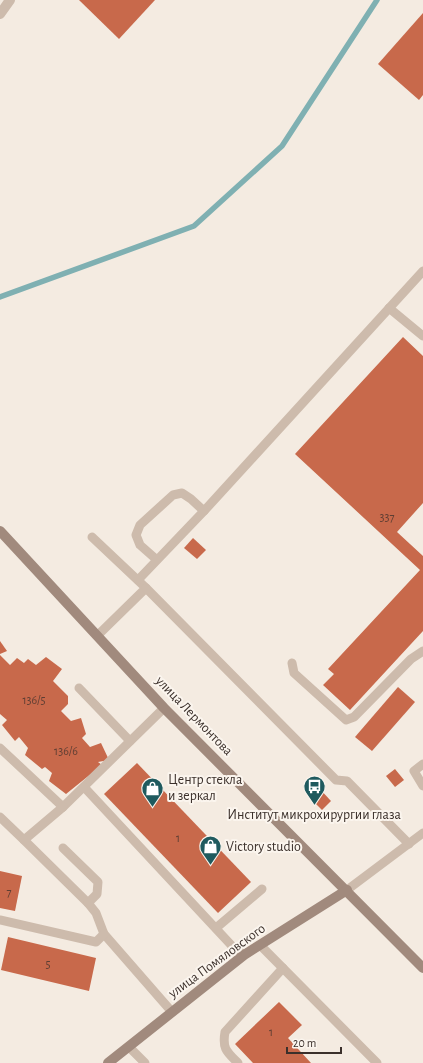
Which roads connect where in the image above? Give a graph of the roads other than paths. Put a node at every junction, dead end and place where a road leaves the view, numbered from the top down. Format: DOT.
graph roads {
  1 [pos="10,0"];
  2 [pos="0,14"];
  3 [pos="423,271"];
  4 [pos="389,308"];
  5 [pos="423,336"];
  6 [pos="204,511"];
  7 [pos="0,531"];
  8 [pos="92,537"];
  9 [pos="157,560"];
  10 [pos="138,580"];
  11 [pos="146,588"];
  12 [pos="98,635"];
  13 [pos="423,651"];
  14 [pos="292,663"];
  15 [pos="79,688"];
  16 [pos="164,708"];
  17 [pos="130,741"];
  18 [pos="0,748"];
  19 [pos="423,764"];
  20 [pos="423,786"];
  21 [pos="84,787"];
  22 [pos="63,807"];
  23 [pos="0,816"];
  24 [pos="423,833"];
  25 [pos="24,840"];
  26 [pos="409,844"];
  27 [pos="63,848"];
  28 [pos="262,889"];
  29 [pos="347,890"];
  30 [pos="88,904"];
  31 [pos="0,920"];
  32 [pos="216,928"];
  33 [pos="104,934"];
  34 [pos="260,945"];
  35 [pos="244,955"];
  36 [pos="283,968"];
  37 [pos="423,968"];
  38 [pos="172,1012"];
  39 [pos="129,1047"];
  40 [pos="108,1063"];
  41 [pos="145,1063"];
  42 [pos="238,1063"];
  43 [pos="377,1063"];
  1 -- 2 [label="street"];
  3 -- 4 [label="lane"];
  4 -- 5 [label="lane"];
  4 -- 6 [label="lane"];
  6 -- 9 [label="lane"];
  6 -- 9 [label="lane"];
  7 -- 12 [label="main road, улица Лермонтова"];
  8 -- 10 [label="lane"];
  9 -- 10 [label="lane"];
  10 -- 11 [label="lane"];
  11 -- 12 [label="lane"];
  11 -- 26 [label="lane"];
  12 -- 16 [label="main road, улица Лермонтова"];
  13 -- 14 [label="lane"];
  15 -- 17 [label="lane"];
  16 -- 17 [label="lane"];
  16 -- 29 [label="main road, улица Лермонтова"];
  17 -- 21 [label="lane"];
  18 -- 22 [label="lane"];
  19 -- 20 [label="lane"];
  21 -- 22 [label="lane"];
  21 -- 32 [label="lane"];
  22 -- 25 [label="lane"];
  23 -- 25 [label="lane"];
  24 -- 26 [label="lane"];
  25 -- 30 [label="lane"];
  26 -- 29 [label="lane"];
  27 -- 30 [label="lane"];
  28 -- 32 [label="lane"];
  29 -- 34 [label="main road, улица Помяловского"];
  29 -- 37 [label="main road, улица Лермонтова"];
  30 -- 33 [label="lane"];
  31 -- 33 [label="lane"];
  32 -- 35 [label="lane"];
  33 -- 38 [label="lane"];
  34 -- 35 [label="main road, улица Помяловского"];
  34 -- 36 [label="lane"];
  35 -- 38 [label="main road, улица Помяловского"];
  36 -- 42 [label="lane"];
  36 -- 43 [label="lane"];
  38 -- 39 [label="main road, улица Помяловского"];
  39 -- 40 [label="main road, улица Помяловского"];
  39 -- 41 [label="lane"];
}
